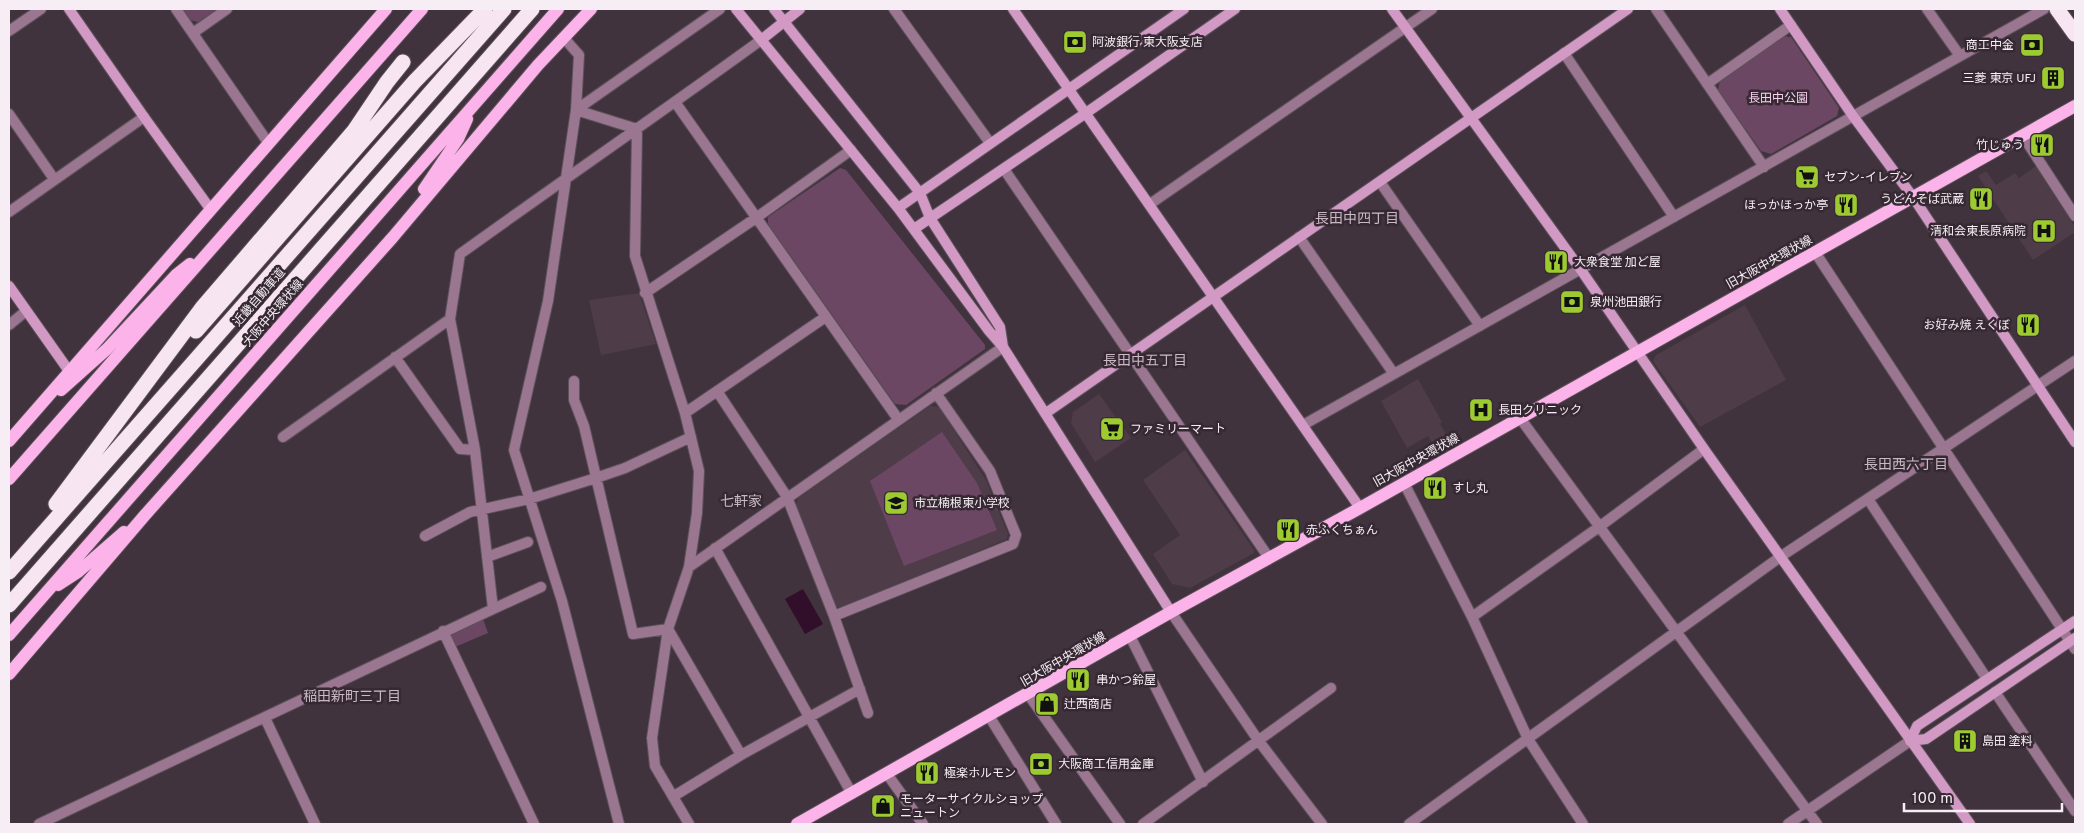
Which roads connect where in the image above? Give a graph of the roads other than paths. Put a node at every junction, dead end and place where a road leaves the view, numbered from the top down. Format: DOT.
graph roads {
  1 [pos="41,9"];
  2 [pos="70,9"];
  3 [pos="176,9"];
  4 [pos="227,9"];
  5 [pos="386,9"];
  6 [pos="422,9"];
  7 [pos="485,9"];
  8 [pos="504,9"];
  9 [pos="532,9"];
  10 [pos="558,9"];
  11 [pos="591,9"];
  12 [pos="720,9"];
  13 [pos="736,9"];
  14 [pos="774,9"];
  15 [pos="800,9"];
  16 [pos="894,9"];
  17 [pos="1014,9"];
  18 [pos="1184,9"];
  19 [pos="1236,9"];
  20 [pos="1392,9"];
  21 [pos="1432,9"];
  22 [pos="1628,9"];
  23 [pos="1656,9"];
  24 [pos="1780,9"];
  25 [pos="1927,9"];
  26 [pos="2044,9"];
  27 [pos="2057,9"];
  28 [pos="783,20"];
  29 [pos="1791,25"];
  30 [pos="1405,28"];
  31 [pos="9,31"];
  32 [pos="193,33"];
  33 [pos="2075,34"];
  34 [pos="564,38"];
  35 [pos="761,40"];
  36 [pos="1564,53"];
  37 [pos="1960,56"];
  38 [pos="403,62"];
  39 [pos="1706,84"];
  40 [pos="1070,88"];
  41 [pos="674,102"];
  42 [pos="474,106"];
  43 [pos="2075,106"];
  44 [pos="576,110"];
  45 [pos="1086,113"];
  46 [pos="9,114"];
  47 [pos="1853,116"];
  48 [pos="144,117"];
  49 [pos="1472,118"];
  50 [pos="637,130"];
  51 [pos="2023,136"];
  52 [pos="990,143"];
  53 [pos="269,144"];
  54 [pos="851,150"];
  55 [pos="1764,166"];
  56 [pos="1004,169"];
  57 [pos="565,178"];
  58 [pos="54,179"];
  59 [pos="1380,182"];
  60 [pos="920,193"];
  61 [pos="1913,197"];
  62 [pos="1150,204"];
  63 [pos="898,208"];
  64 [pos="212,210"];
  65 [pos="9,212"];
  66 [pos="2075,216"];
  67 [pos="756,218"];
  68 [pos="930,218"];
  69 [pos="1674,218"];
  70 [pos="914,229"];
  71 [pos="1299,237"];
  72 [pos="393,238"];
  73 [pos="1815,252"];
  74 [pos="205,255"];
  75 [pos="1581,270"];
  76 [pos="9,286"];
  77 [pos="645,293"];
  78 [pos="1213,296"];
  79 [pos="26,311"];
  80 [pos="824,318"];
  81 [pos="450,319"];
  82 [pos="9,324"];
  83 [pos="1480,326"];
  84 [pos="1003,347"];
  85 [pos="1637,351"];
  86 [pos="1129,354"];
  87 [pos="395,357"];
  88 [pos="2075,361"];
  89 [pos="69,372"];
  90 [pos="1394,374"];
  91 [pos="574,381"];
  92 [pos="2038,386"];
  93 [pos="717,391"];
  94 [pos="936,393"];
  95 [pos="160,400"];
  96 [pos="685,413"];
  97 [pos="1046,413"];
  98 [pos="31,416"];
  99 [pos="1520,418"];
  100 [pos="898,420"];
  101 [pos="1303,425"];
  102 [pos="283,437"];
  103 [pos="691,437"];
  104 [pos="9,441"];
  105 [pos="2075,442"];
  106 [pos="1704,449"];
  107 [pos="1943,449"];
  108 [pos="475,450"];
  109 [pos="596,478"];
  110 [pos="9,479"];
  111 [pos="1404,483"];
  112 [pos="787,497"];
  113 [pos="529,499"];
  114 [pos="1868,499"];
  115 [pos="1360,508"];
  116 [pos="481,510"];
  117 [pos="146,515"];
  118 [pos="1599,527"];
  119 [pos="425,536"];
  120 [pos="528,542"];
  121 [pos="715,548"];
  122 [pos="487,557"];
  123 [pos="1780,557"];
  124 [pos="1269,558"];
  125 [pos="9,567"];
  126 [pos="689,567"];
  127 [pos="9,572"];
  128 [pos="540,587"];
  129 [pos="44,594"];
  130 [pos="9,605"];
  131 [pos="493,608"];
  132 [pos="1171,612"];
  133 [pos="834,616"];
  134 [pos="1472,617"];
  135 [pos="2075,621"];
  136 [pos="2063,629"];
  137 [pos="668,630"];
  138 [pos="1676,630"];
  139 [pos="443,631"];
  140 [pos="9,635"];
  141 [pos="1130,636"];
  142 [pos="2074,643"];
  143 [pos="9,674"];
  144 [pos="1986,679"];
  145 [pos="1330,688"];
  146 [pos="860,689"];
  147 [pos="1995,692"];
  148 [pos="1028,694"];
  149 [pos="868,714"];
  150 [pos="989,716"];
  151 [pos="810,717"];
  152 [pos="265,718"];
  153 [pos="1528,739"];
  154 [pos="1258,740"];
  155 [pos="1910,740"];
  156 [pos="741,755"];
  157 [pos="887,774"];
  158 [pos="1203,782"];
  159 [pos="852,794"];
  160 [pos="674,796"];
  161 [pos="1807,810"];
  162 [pos="2075,811"];
  163 [pos="39,824"];
  164 [pos="315,824"];
  165 [pos="534,824"];
  166 [pos="619,824"];
  167 [pos="689,824"];
  168 [pos="797,824"];
  169 [pos="923,824"];
  170 [pos="1056,824"];
  171 [pos="1120,824"];
  172 [pos="1143,824"];
  173 [pos="1322,824"];
  174 [pos="1409,824"];
  175 [pos="1583,824"];
  176 [pos="1788,824"];
  177 [pos="1817,824"];
  178 [pos="1970,824"];
  1 -- 31 [label="street"];
  2 -- 48 [label="street"];
  3 -- 32 [label="street"];
  4 -- 32 [label="street"];
  5 -- 53 [label="main road"];
  6 -- 74 [label="main road"];
  7 -- 95 [label="highway"];
  8 -- 127 [label="highway, 近畿自動車道"];
  9 -- 130 [label="highway, 近畿自動車道"];
  10 -- 42 [label="main road, 大阪中央環状線"];
  11 -- 34 [label="main road"];
  12 -- 44 [label="street"];
  13 -- 35 [label="street"];
  14 -- 28 [label="street"];
  15 -- 28 [label="street"];
  16 -- 52 [label="street"];
  17 -- 40 [label="street"];
  18 -- 40 [label="street"];
  19 -- 45 [label="street"];
  20 -- 30 [label="street"];
  21 -- 30 [label="street"];
  22 -- 36 [label="street"];
  23 -- 39 [label="street"];
  24 -- 29 [label="street"];
  25 -- 37 [label="street"];
  26 -- 37 [label="street"];
  27 -- 33 [label="highway"];
  28 -- 35 [label="street"];
  28 -- 60 [label="street"];
  29 -- 39 [label="street"];
  29 -- 47 [label="street"];
  30 -- 49 [label="street"];
  30 -- 62 [label="street"];
  32 -- 53 [label="street"];
  34 -- 44 [label="street"];
  34 -- 72 [label="main road"];
  35 -- 41 [label="street"];
  35 -- 54 [label="street"];
  36 -- 49 [label="street"];
  36 -- 69 [label="street"];
  37 -- 47 [label="street"];
  38 -- 125 [label="highway"];
  39 -- 55 [label="street"];
  40 -- 45 [label="street"];
  40 -- 52 [label="street"];
  41 -- 50 [label="street"];
  41 -- 67 [label="street"];
  42 -- 72 [label="main road"];
  42 -- 129 [label="main road, 大阪中央環状線"];
  43 -- 51 [label="main road, 旧大阪中央環状線"];
  44 -- 50 [label="street"];
  44 -- 57 [label="street"];
  45 -- 56 [label="street"];
  45 -- 62 [label="street"];
  46 -- 58 [label="street"];
  47 -- 55 [label="street"];
  47 -- 61 [label="street"];
  48 -- 58 [label="street"];
  48 -- 64 [label="street"];
  49 -- 59 [label="street"];
  49 -- 75 [label="street"];
  50 -- 57 [label="street"];
  50 -- 77 [label="street"];
  51 -- 61 [label="main road, 旧大阪中央環状線"];
  51 -- 66 [label="street"];
  52 -- 60 [label="street"];
  53 -- 64 [label="main road"];
  54 -- 63 [label="street"];
  54 -- 67 [label="street"];
  55 -- 69 [label="street"];
  56 -- 68 [label="street"];
  56 -- 86 [label="street"];
  57 -- 81 [label="street"];
  57 -- 113 [label="street"];
  58 -- 65 [label="street"];
  59 -- 71 [label="street"];
  59 -- 83 [label="street"];
  60 -- 63 [label="street"];
  60 -- 68 [label="street"];
  61 -- 73 [label="main road, 旧大阪中央環状線"];
  61 -- 92 [label="street"];
  62 -- 78 [label="street"];
  63 -- 70 [label="street"];
  64 -- 89 [label="main road"];
  67 -- 77 [label="street"];
  67 -- 80 [label="street"];
  68 -- 70 [label="street"];
  68 -- 84 [label="street"];
  69 -- 75 [label="street"];
  70 -- 84 [label="street"];
  71 -- 78 [label="street"];
  71 -- 90 [label="street"];
  72 -- 117 [label="main road"];
  73 -- 85 [label="main road, 旧大阪中央環状線"];
  73 -- 107 [label="street"];
  74 -- 98 [label="main road"];
  74 -- 110 [label="main road"];
  75 -- 83 [label="street"];
  75 -- 85 [label="street"];
  76 -- 79 [label="street"];
  77 -- 96 [label="street"];
  78 -- 86 [label="street"];
  78 -- 101 [label="street"];
  79 -- 82 [label="street"];
  79 -- 89 [label="street"];
  80 -- 93 [label="street"];
  80 -- 100 [label="street"];
  81 -- 87 [label="street"];
  81 -- 108 [label="street"];
  83 -- 90 [label="street"];
  84 -- 94 [label="street"];
  84 -- 97 [label="street"];
  85 -- 99 [label="main road, 旧大阪中央環状線"];
  85 -- 106 [label="street"];
  86 -- 97 [label="street"];
  86 -- 124 [label="street"];
  87 -- 102 [label="street"];
  87 -- 108 [label="street"];
  88 -- 92 [label="street"];
  89 -- 98 [label="main road"];
  90 -- 101 [label="street"];
  91 -- 109 [label="street"];
  92 -- 105 [label="street"];
  92 -- 107 [label="street"];
  93 -- 96 [label="street"];
  93 -- 112 [label="street"];
  94 -- 100 [label="street"];
  94 -- 133 [label="street"];
  96 -- 103 [label="street"];
  97 -- 132 [label="street"];
  98 -- 104 [label="main road"];
  99 -- 111 [label="main road, 旧大阪中央環状線"];
  99 -- 118 [label="street"];
  100 -- 112 [label="street"];
  101 -- 115 [label="street"];
  103 -- 109 [label="street"];
  103 -- 126 [label="street"];
  106 -- 118 [label="street"];
  106 -- 123 [label="street"];
  107 -- 114 [label="street"];
  107 -- 136 [label="street"];
  108 -- 116 [label="street"];
  109 -- 113 [label="street"];
  109 -- 137 [label="street"];
  111 -- 115 [label="main road, 旧大阪中央環状線"];
  111 -- 134 [label="street"];
  112 -- 121 [label="street"];
  112 -- 133 [label="street"];
  113 -- 116 [label="street"];
  113 -- 166 [label="street"];
  114 -- 123 [label="street"];
  114 -- 144 [label="street"];
  115 -- 124 [label="main road, 旧大阪中央環状線"];
  116 -- 119 [label="street"];
  116 -- 122 [label="street"];
  117 -- 129 [label="main road"];
  117 -- 143 [label="main road"];
  118 -- 134 [label="street"];
  118 -- 138 [label="street"];
  120 -- 122 [label="street"];
  121 -- 126 [label="street"];
  121 -- 151 [label="street"];
  122 -- 131 [label="street"];
  123 -- 138 [label="street"];
  123 -- 155 [label="street"];
  124 -- 132 [label="main road, 旧大阪中央環状線"];
  126 -- 137 [label="street"];
  128 -- 131 [label="street"];
  129 -- 140 [label="main road, 大阪中央環状線"];
  131 -- 139 [label="street"];
  132 -- 141 [label="main road, 旧大阪中央環状線"];
  132 -- 154 [label="street"];
  133 -- 146 [label="street"];
  134 -- 153 [label="street"];
  135 -- 136 [label="street"];
  136 -- 142 [label="street"];
  136 -- 144 [label="street"];
  137 -- 156 [label="street"];
  137 -- 160 [label="street"];
  138 -- 153 [label="street"];
  138 -- 161 [label="street"];
  139 -- 152 [label="street"];
  139 -- 165 [label="street"];
  141 -- 148 [label="main road, 旧大阪中央環状線"];
  141 -- 158 [label="street"];
  142 -- 147 [label="street"];
  144 -- 155 [label="street"];
  145 -- 154 [label="street"];
  146 -- 149 [label="street"];
  146 -- 151 [label="street"];
  147 -- 155 [label="street"];
  147 -- 162 [label="street"];
  148 -- 150 [label="main road, 旧大阪中央環状線"];
  148 -- 171 [label="street"];
  150 -- 157 [label="main road, 旧大阪中央環状線"];
  150 -- 170 [label="street"];
  151 -- 156 [label="street"];
  151 -- 159 [label="street"];
  152 -- 163 [label="street"];
  152 -- 164 [label="street"];
  153 -- 174 [label="street"];
  153 -- 175 [label="street"];
  154 -- 158 [label="street"];
  154 -- 173 [label="street"];
  155 -- 161 [label="street"];
  155 -- 178 [label="street"];
  156 -- 160 [label="street"];
  157 -- 159 [label="main road, 旧大阪中央環状線"];
  157 -- 169 [label="street"];
  158 -- 172 [label="street"];
  159 -- 168 [label="main road, 旧大阪中央環状線"];
  160 -- 167 [label="street"];
  161 -- 176 [label="street"];
  161 -- 177 [label="street"];
}
